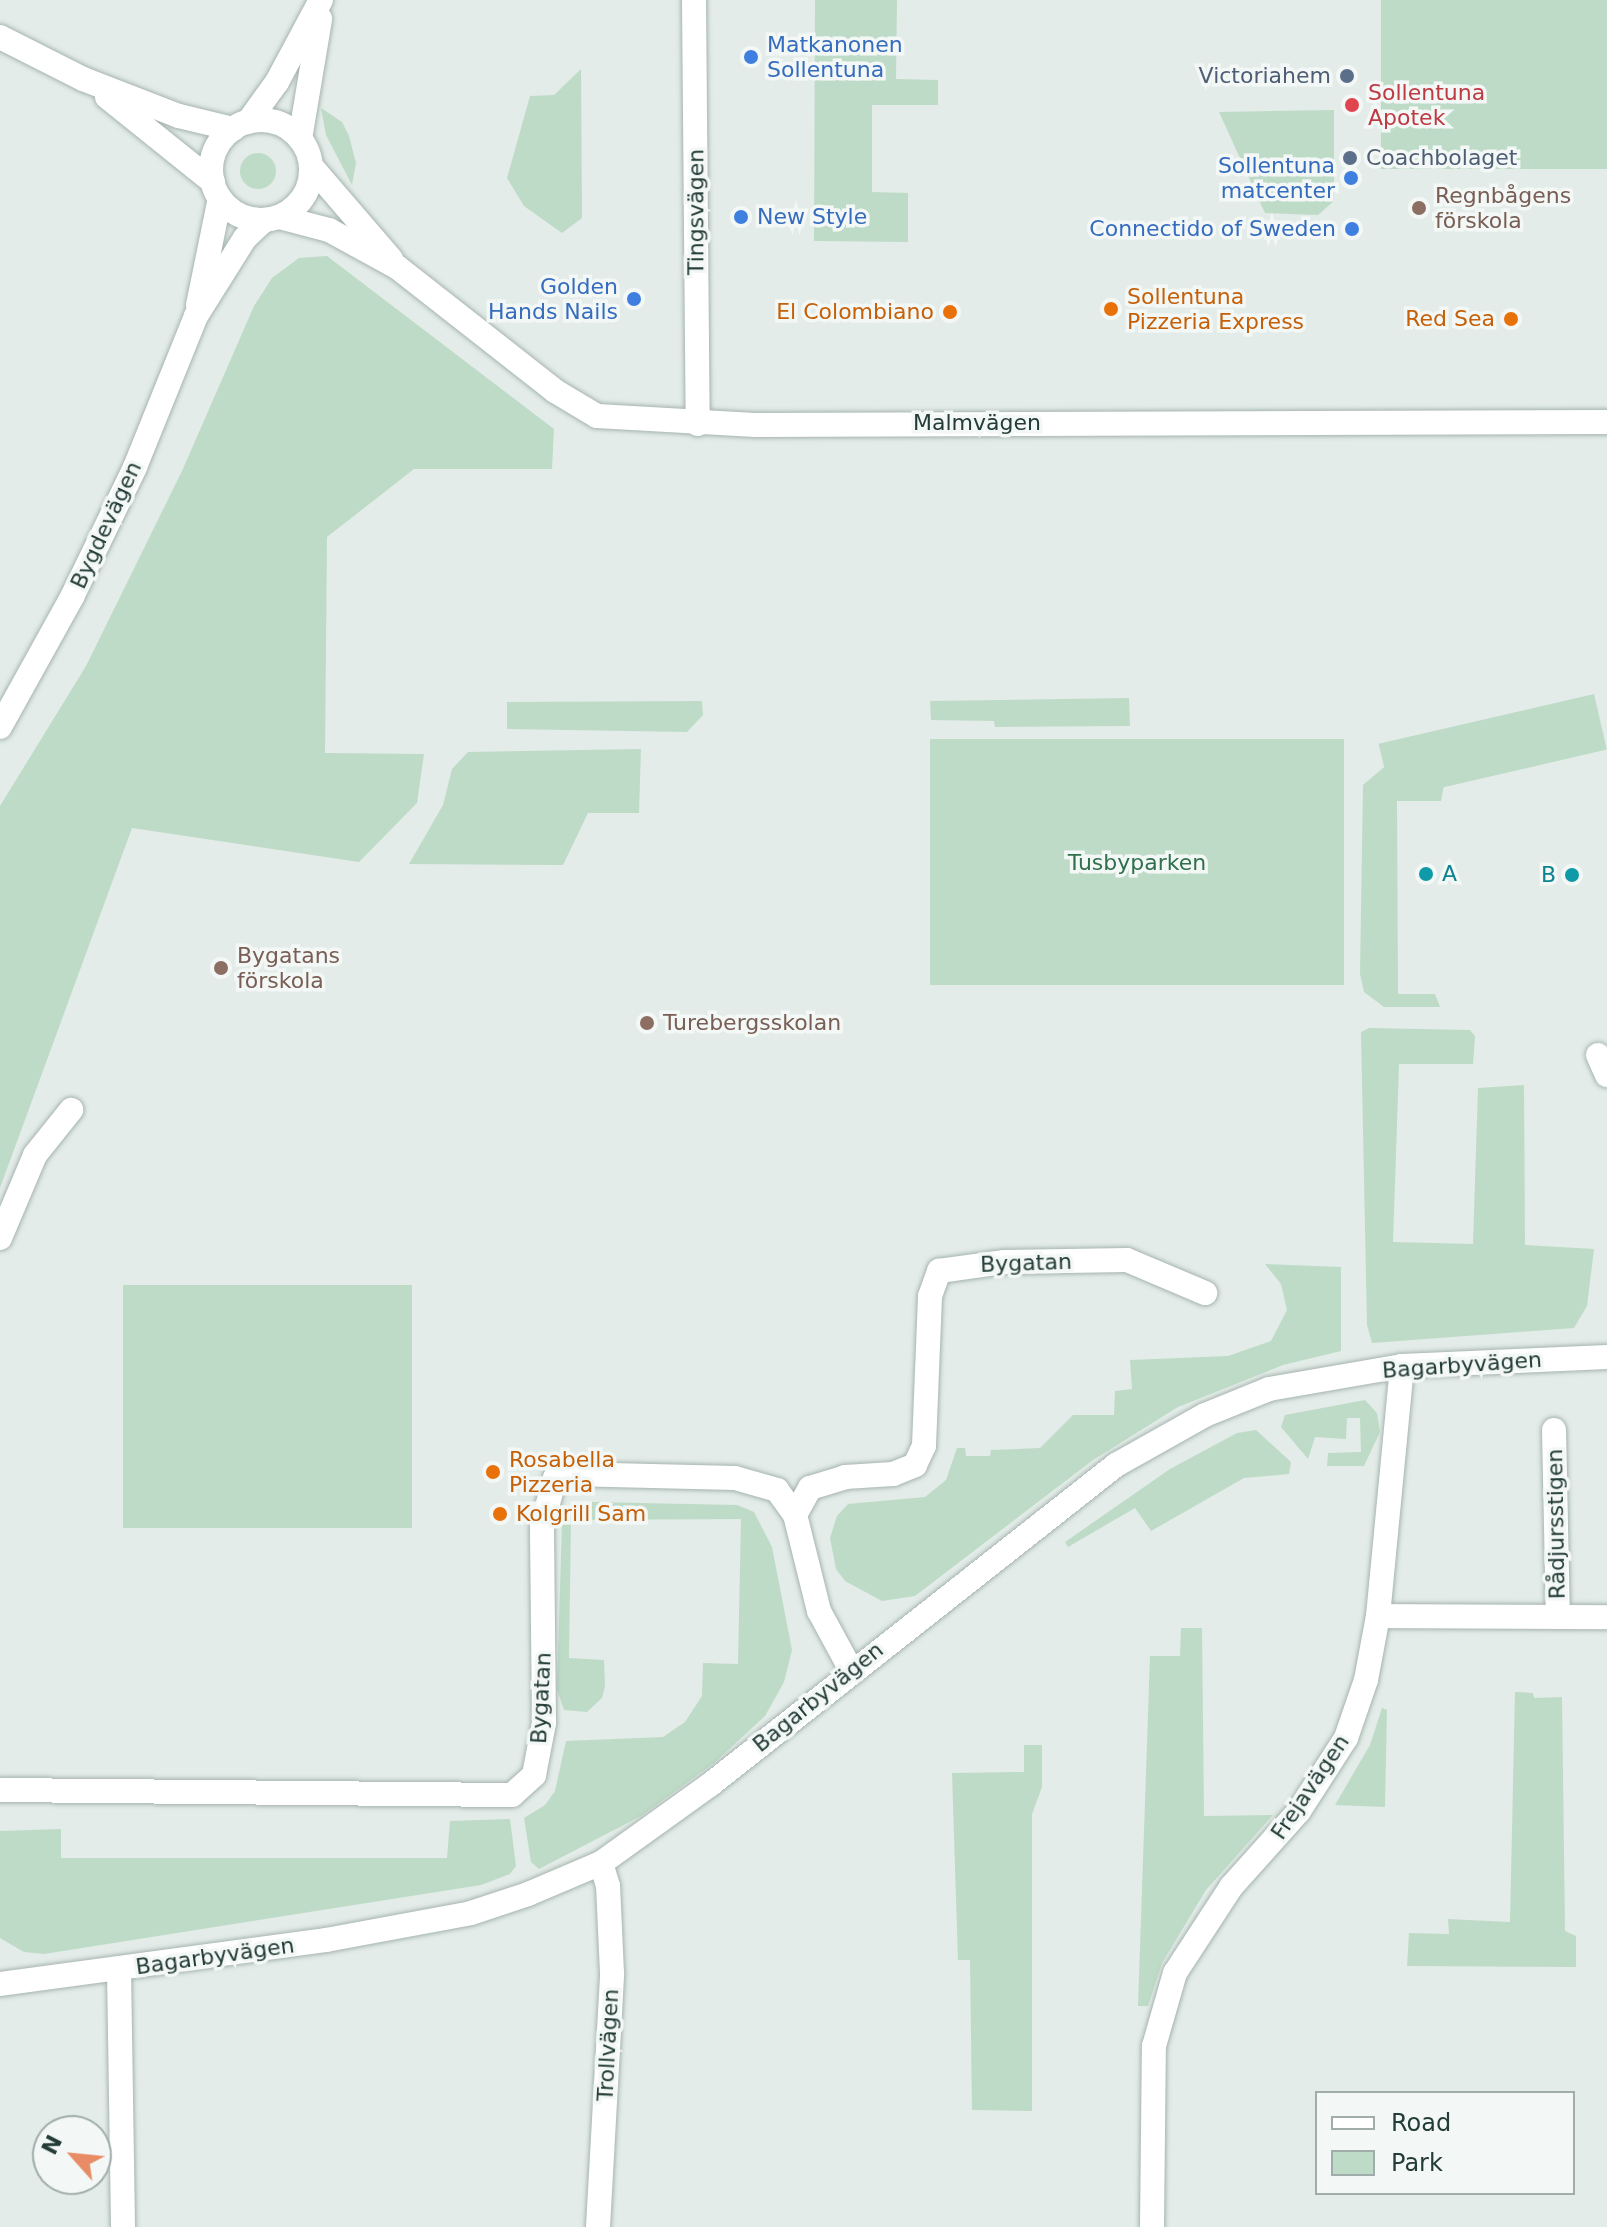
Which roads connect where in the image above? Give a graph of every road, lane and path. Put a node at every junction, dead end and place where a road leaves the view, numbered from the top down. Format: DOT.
graph roads {
  1 [pos="323,0"];
  2 [pos="694,0"];
  3 [pos="0,37"];
  4 [pos="83,79"];
  5 [pos="240,126"];
  6 [pos="300,139"];
  7 [pos="311,166"];
  8 [pos="216,190"];
  9 [pos="271,219"];
  10 [pos="397,267"];
  11 [pos="196,316"];
  12 [pos="1607,422"];
  13 [pos="698,424"];
  14 [pos="0,727"];
  15 [pos="71,1110"];
  16 [pos="0,1238"];
  17 [pos="1205,1293"];
  18 [pos="1607,1357"];
  19 [pos="1402,1366"];
  20 [pos="1554,1430"];
  21 [pos="795,1515"];
  22 [pos="1378,1616"];
  23 [pos="1558,1617"];
  24 [pos="1607,1617"];
  25 [pos="851,1670"];
  26 [pos="0,1790"];
  27 [pos="601,1863"];
  28 [pos="119,1970"];
  29 [pos="0,1984"];
  30 [pos="123,2227"];
  31 [pos="598,2227"];
  32 [pos="1152,2227"];
  1 -- 5 [label="street"];
  1 -- 6 [label="street"];
  2 -- 13 [label="street, Tingsvägen"];
  3 -- 4 [label="street"];
  4 -- 5 [label="street"];
  4 -- 8 [label="street"];
  5 -- 6 [label="street"];
  5 -- 8 [label="street"];
  6 -- 7 [label="street"];
  7 -- 9 [label="street"];
  7 -- 10 [label="street, Malmvägen"];
  8 -- 9 [label="street"];
  8 -- 11 [label="street, Bygdevägen"];
  9 -- 10 [label="street, Malmvägen"];
  9 -- 11 [label="street, Bygdevägen"];
  10 -- 13 [label="street, Malmvägen"];
  11 -- 14 [label="street, Bygdevägen"];
  12 -- 13 [label="street, Malmvägen"];
  15 -- 16 [label="street"];
  17 -- 21 [label="street, Bygatan"];
  18 -- 19 [label="street, Bagarbyvägen"];
  19 -- 22 [label="street, Frejavägen"];
  19 -- 25 [label="street, Bagarbyvägen"];
  20 -- 23 [label="street, Rådjursstigen"];
  21 -- 25 [label="street"];
  21 -- 26 [label="street, Bygatan"];
  22 -- 23 [label="street, Rådjursstigen"];
  22 -- 32 [label="street, Frejavägen"];
  23 -- 24 [label="street, Rådjursstigen"];
  25 -- 27 [label="street, Bagarbyvägen"];
  27 -- 28 [label="street, Bagarbyvägen"];
  27 -- 31 [label="street, Trollvägen"];
  28 -- 29 [label="street, Bagarbyvägen"];
  28 -- 30 [label="street"];
}
